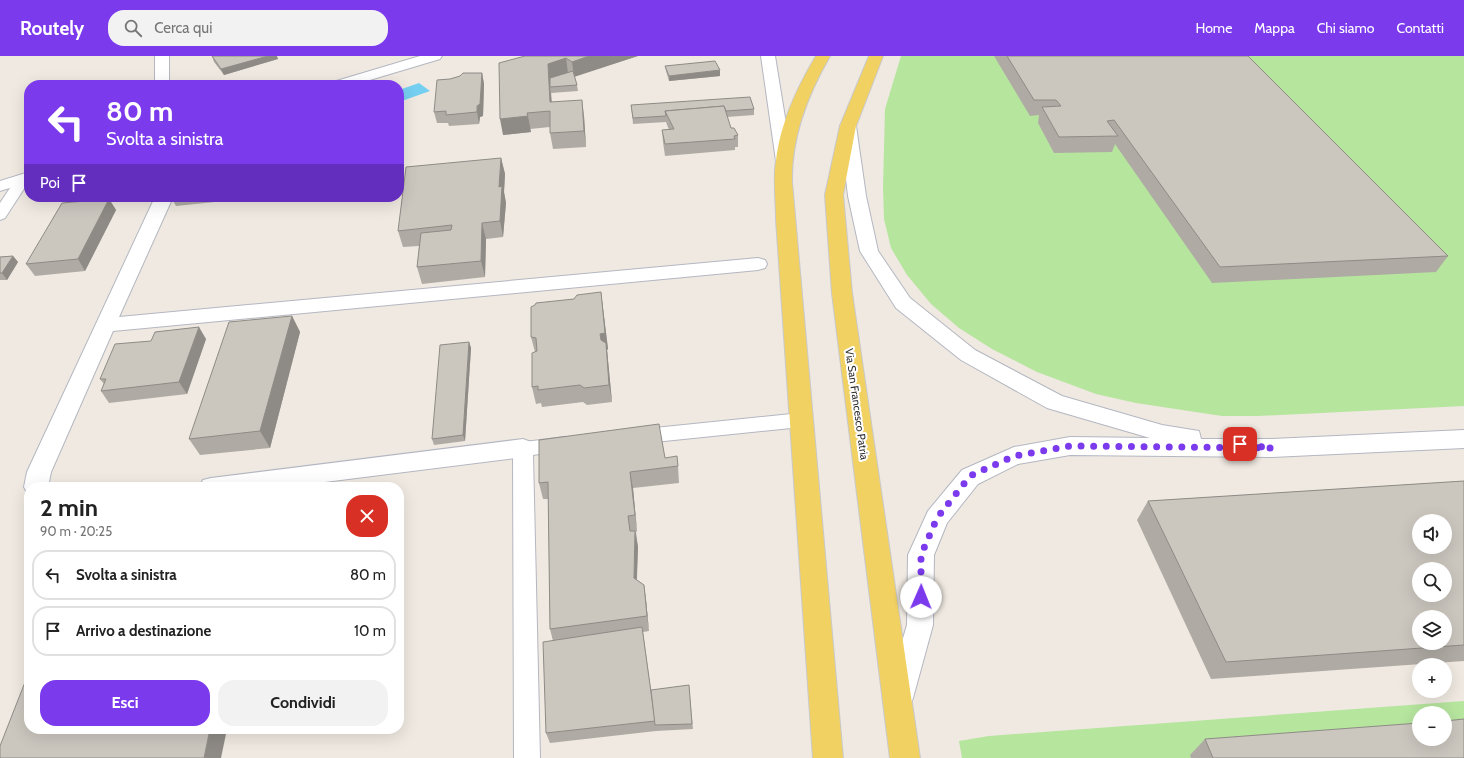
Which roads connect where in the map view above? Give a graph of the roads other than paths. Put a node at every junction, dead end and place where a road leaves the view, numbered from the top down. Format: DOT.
graph roads {
  1 [pos="162,56"];
  2 [pos="435,56"];
  3 [pos="768,56"];
  4 [pos="823,56"];
  5 [pos="876,56"];
  6 [pos="162,80"];
  7 [pos="355,80"];
  8 [pos="848,126"];
  9 [pos="784,161"];
  10 [pos="24,179"];
  11 [pos="24,181"];
  12 [pos="0,186"];
  13 [pos="162,202"];
  14 [pos="0,215"];
  15 [pos="758,264"];
  16 [pos="107,325"];
  17 [pos="801,420"];
  18 [pos="619,438"];
  19 [pos="1464,439"];
  20 [pos="579,442"];
  21 [pos="523,448"];
  22 [pos="1272,448"];
  23 [pos="37,482"];
  24 [pos="251,482"];
  25 [pos="897,703"];
  26 [pos="527,758"];
  27 [pos="828,758"];
  28 [pos="905,758"];
  1 -- 6 [label="street"];
  2 -- 7 [label="street"];
  3 -- 9 [label="street"];
  4 -- 9 [label="main road"];
  5 -- 8 [label="main road, Via San Francesco Patria"];
  8 -- 22 [label="street"];
  8 -- 25 [label="main road, Via San Francesco Patria"];
  9 -- 17 [label="main road"];
  10 -- 12 [label="street"];
  11 -- 14 [label="lane"];
  13 -- 16 [label="street"];
  15 -- 16 [label="street"];
  16 -- 23 [label="street"];
  17 -- 18 [label="lane"];
  17 -- 27 [label="main road"];
  19 -- 22 [label="street"];
  20 -- 21 [label="lane"];
  21 -- 24 [label="street"];
  21 -- 26 [label="lane"];
  22 -- 25 [label="street"];
  25 -- 28 [label="main road, Via San Francesco Patria"];
}
